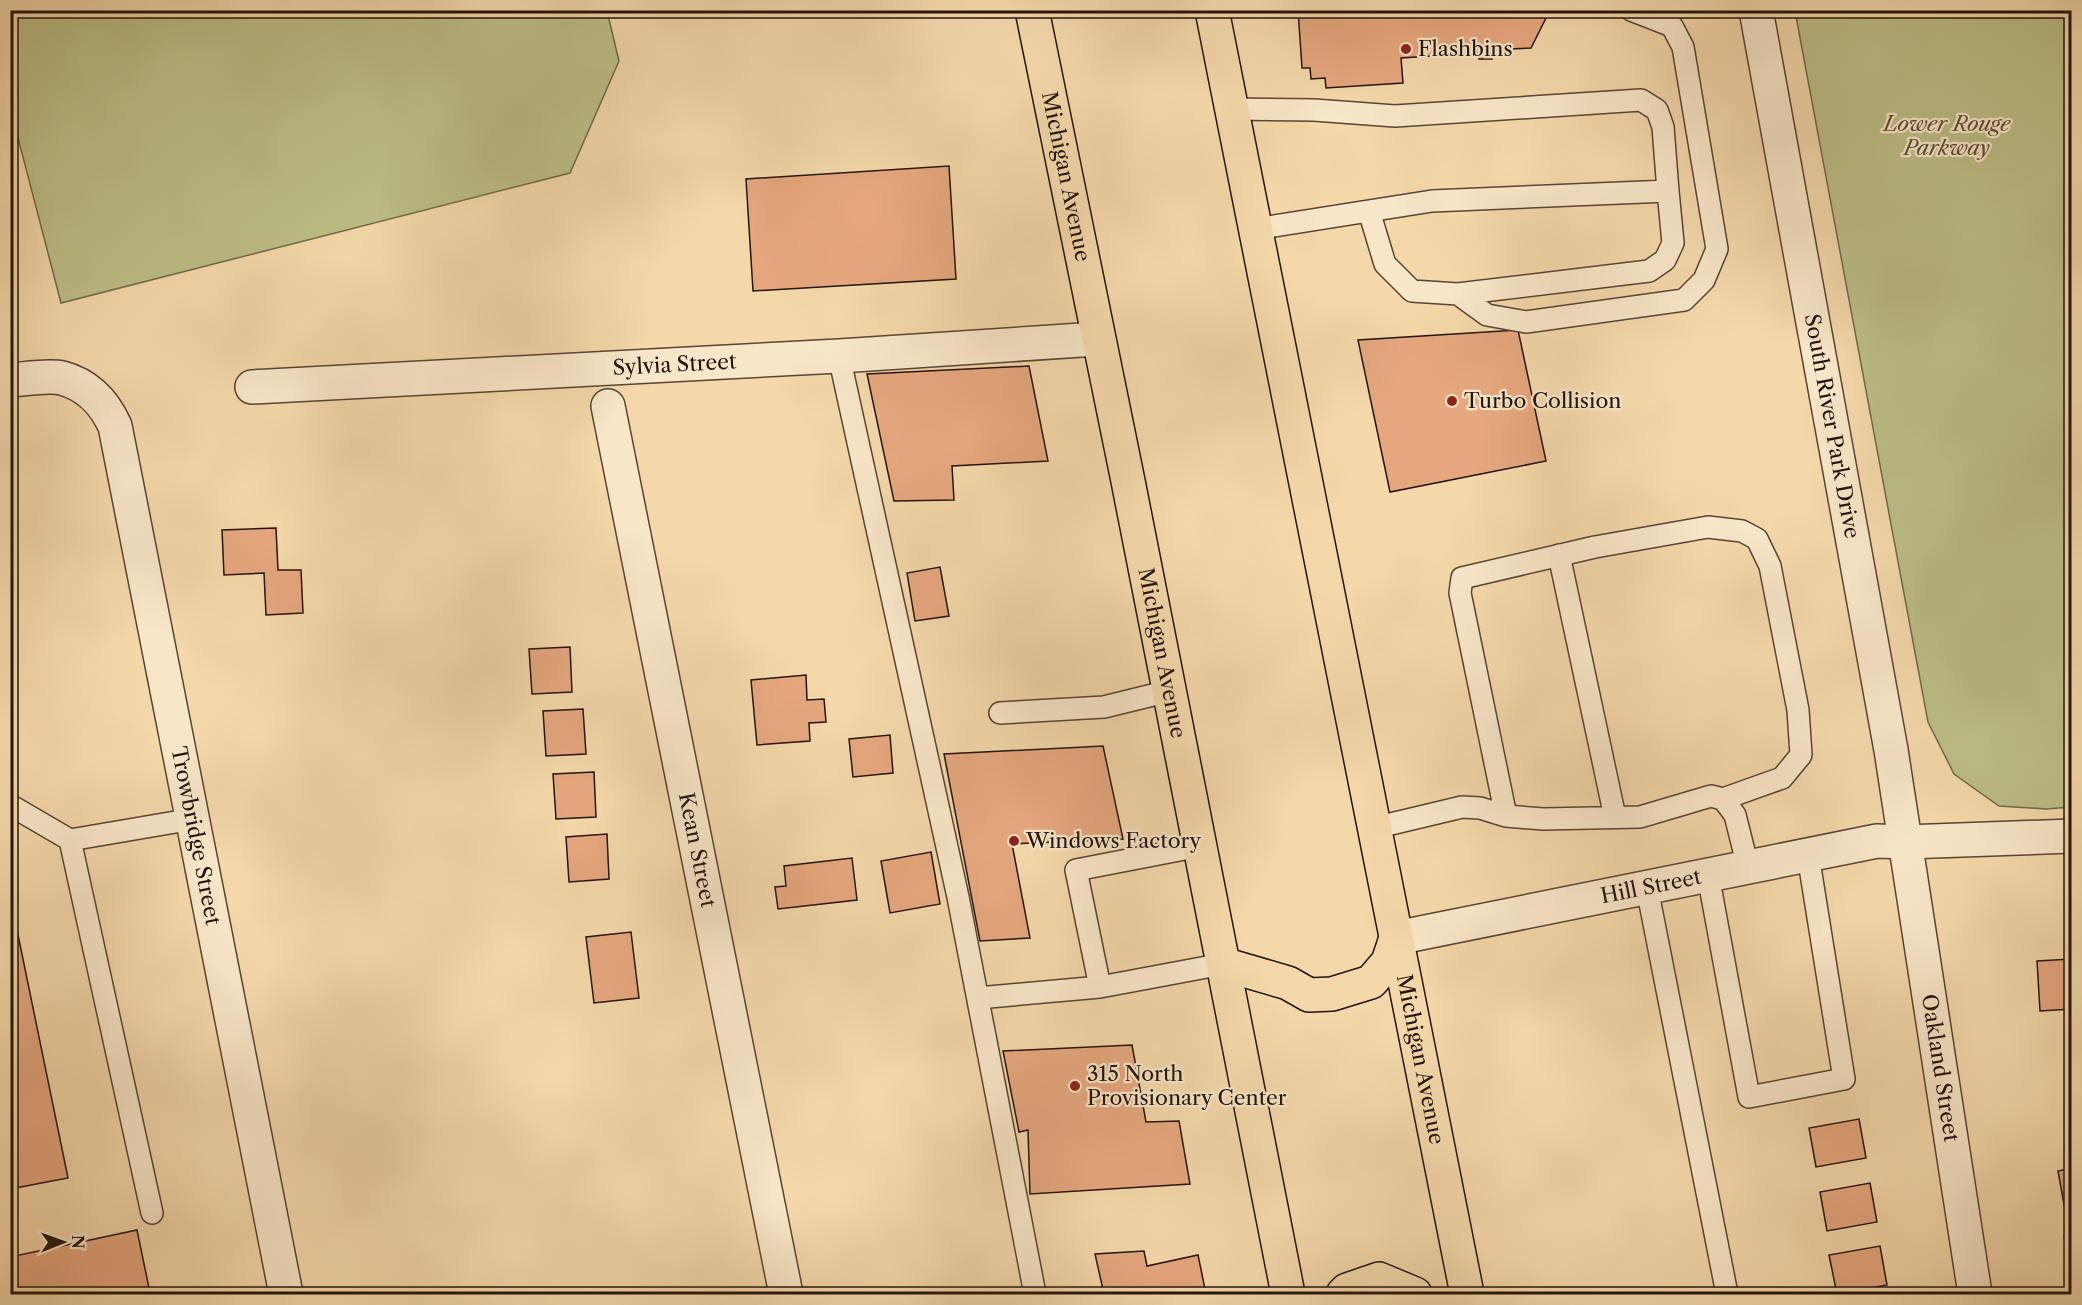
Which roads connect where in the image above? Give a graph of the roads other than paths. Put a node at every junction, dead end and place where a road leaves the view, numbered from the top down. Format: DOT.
graph roads {
  1 [pos="1032,10"];
  2 [pos="1212,10"];
  3 [pos="1631,10"];
  4 [pos="1756,10"];
  5 [pos="1231,109"];
  6 [pos="1668,191"];
  7 [pos="1369,211"];
  8 [pos="1255,229"];
  9 [pos="1458,294"];
  10 [pos="1097,339"];
  11 [pos="839,356"];
  12 [pos="10,380"];
  13 [pos="252,387"];
  14 [pos="609,406"];
  15 [pos="1559,555"];
  16 [pos="1169,691"];
  17 [pos="1000,712"];
  18 [pos="1723,799"];
  19 [pos="10,805"];
  20 [pos="1506,816"];
  21 [pos="1615,817"];
  22 [pos="193,819"];
  23 [pos="1374,828"];
  24 [pos="2072,836"];
  25 [pos="70,840"];
  26 [pos="1905,842"];
  27 [pos="1200,846"];
  28 [pos="1808,855"];
  29 [pos="1748,867"];
  30 [pos="1708,875"];
  31 [pos="1647,888"];
  32 [pos="1396,939"];
  33 [pos="1223,964"];
  34 [pos="1100,987"];
  35 [pos="978,998"];
  36 [pos="152,1213"];
  37 [pos="286,1294"];
  38 [pos="786,1294"];
  39 [pos="1035,1294"];
  40 [pos="1288,1294"];
  41 [pos="1343,1294"];
  42 [pos="1415,1294"];
  43 [pos="1467,1294"];
  44 [pos="1727,1294"];
  45 [pos="1975,1294"];
  1 -- 10 [label="main road, Michigan Avenue"];
  2 -- 5 [label="main road, Michigan Avenue"];
  3 -- 9 [label="lane"];
  4 -- 26 [label="street, South River Park Drive"];
  5 -- 6 [label="lane"];
  5 -- 8 [label="main road, Michigan Avenue"];
  6 -- 7 [label="lane"];
  6 -- 9 [label="lane"];
  7 -- 8 [label="lane"];
  7 -- 9 [label="lane"];
  8 -- 23 [label="main road, Michigan Avenue"];
  10 -- 11 [label="street, Sylvia Street"];
  10 -- 16 [label="main road, Michigan Avenue"];
  11 -- 13 [label="street, Sylvia Street"];
  11 -- 35 [label="lane"];
  12 -- 22 [label="street, Trowbridge Street"];
  14 -- 38 [label="street, Kean Street"];
  15 -- 18 [label="lane"];
  15 -- 20 [label="lane"];
  15 -- 21 [label="lane"];
  16 -- 17 [label="lane"];
  16 -- 27 [label="main road, Michigan Avenue"];
  18 -- 21 [label="lane"];
  18 -- 29 [label="lane"];
  19 -- 25 [label="lane"];
  20 -- 21 [label="lane"];
  20 -- 23 [label="lane"];
  22 -- 25 [label="lane"];
  22 -- 37 [label="street, Trowbridge Street"];
  23 -- 32 [label="main road, Michigan Avenue"];
  24 -- 26 [label="street, Hill Street"];
  25 -- 36 [label="lane"];
  26 -- 28 [label="street, Hill Street"];
  26 -- 45 [label="street, Oakland Street"];
  27 -- 33 [label="main road, Michigan Avenue"];
  27 -- 34 [label="lane"];
  28 -- 29 [label="street, Hill Street"];
  28 -- 30 [label="lane"];
  29 -- 30 [label="street, Hill Street"];
  30 -- 31 [label="street, Hill Street"];
  31 -- 32 [label="street, Hill Street"];
  31 -- 44 [label="lane"];
  32 -- 33 [label="main road"];
  32 -- 43 [label="main road, Michigan Avenue"];
  33 -- 34 [label="lane"];
  33 -- 40 [label="main road, Michigan Avenue"];
  34 -- 35 [label="lane"];
  35 -- 39 [label="lane"];
  41 -- 42 [label="main road"];
}
